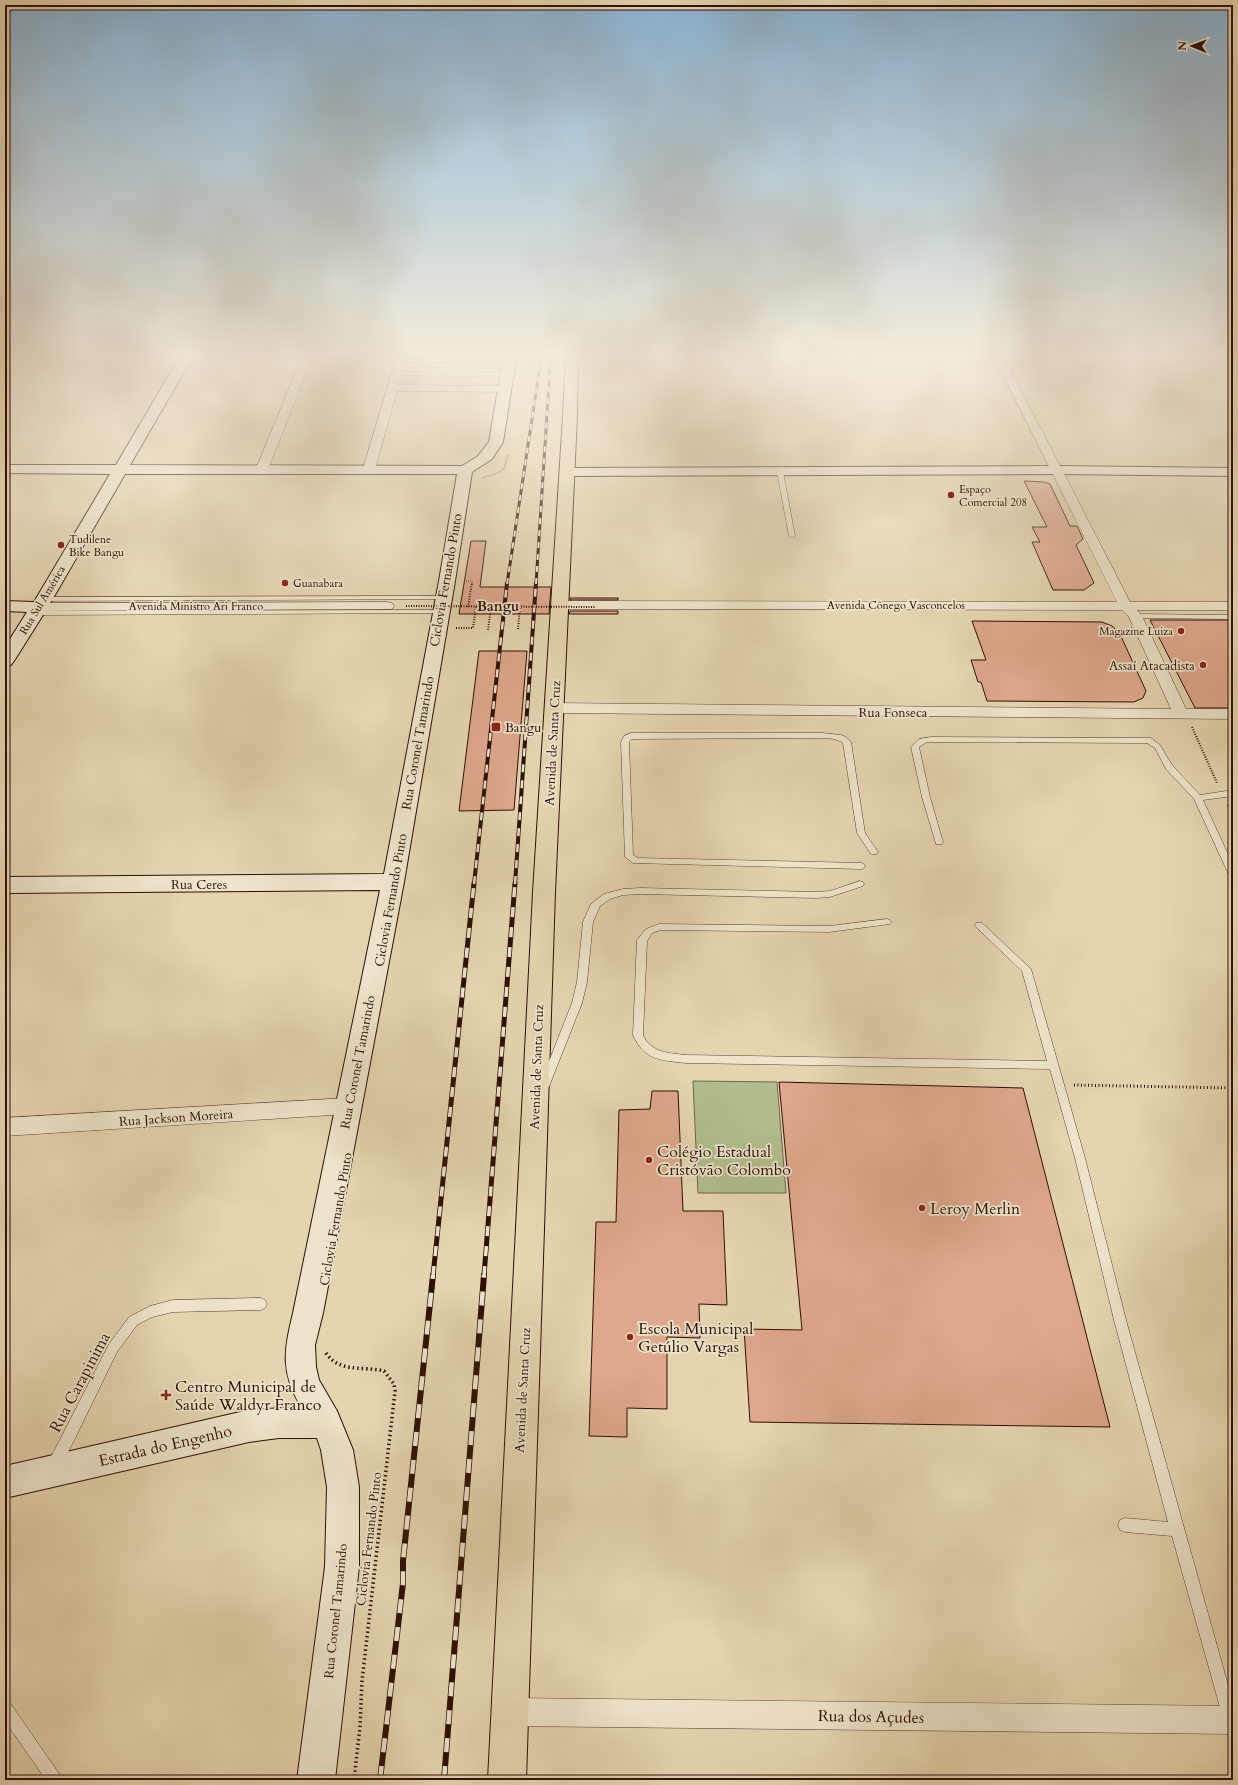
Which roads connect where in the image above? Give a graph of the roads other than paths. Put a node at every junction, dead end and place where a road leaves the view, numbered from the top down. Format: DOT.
graph roads {
  1 [pos="140,436"];
  2 [pos="275,436"];
  3 [pos="378,436"];
  4 [pos="497,436"];
  5 [pos="568,436"];
  6 [pos="1040,436"];
  7 [pos="5,469"];
  8 [pos="121,469"];
  9 [pos="262,469"];
  10 [pos="369,469"];
  11 [pos="1058,470"];
  12 [pos="567,472"];
  13 [pos="780,472"];
  14 [pos="1233,472"];
  15 [pos="471,475"];
  16 [pos="792,536"];
  17 [pos="559,605"];
  18 [pos="5,606"];
  19 [pos="40,606"];
  20 [pos="387,606"];
  21 [pos="1233,606"];
  22 [pos="446,607"];
  23 [pos="1130,611"];
  24 [pos="1233,616"];
  25 [pos="5,661"];
  26 [pos="554,708"];
  27 [pos="1183,714"];
  28 [pos="1233,714"];
  29 [pos="1233,793"];
  30 [pos="1198,798"];
  31 [pos="939,842"];
  32 [pos="874,852"];
  33 [pos="862,866"];
  34 [pos="1233,875"];
  35 [pos="393,882"];
  36 [pos="860,884"];
  37 [pos="5,885"];
  38 [pos="887,922"];
  39 [pos="979,925"];
  40 [pos="1054,1065"];
  41 [pos="348,1106"];
  42 [pos="535,1110"];
  43 [pos="5,1127"];
  44 [pos="261,1304"];
  45 [pos="326,1422"];
  46 [pos="52,1470"];
  47 [pos="5,1482"];
  48 [pos="1125,1525"];
  49 [pos="1177,1530"];
  50 [pos="5,1708"];
  51 [pos="509,1712"];
  52 [pos="1232,1720"];
  53 [pos="55,1780"];
  54 [pos="316,1780"];
  55 [pos="507,1780"];
  1 -- 8 [label="main road, Rua Sul América"];
  2 -- 9 [label="street"];
  3 -- 10 [label="street"];
  4 -- 15 [label="main road"];
  5 -- 12 [label="main road, Avenida de Santa Cruz"];
  6 -- 11 [label="street"];
  7 -- 8 [label="main road"];
  8 -- 9 [label="main road"];
  8 -- 19 [label="main road, Rua Sul América"];
  9 -- 10 [label="main road"];
  10 -- 15 [label="main road"];
  11 -- 13 [label="main road"];
  11 -- 14 [label="main road"];
  11 -- 23 [label="street"];
  12 -- 13 [label="main road"];
  12 -- 17 [label="main road, Avenida de Santa Cruz"];
  13 -- 16 [label="lane"];
  15 -- 22 [label="main road, Rua Coronel Tamarindo"];
  17 -- 23 [label="street, Avenida Cônego Vasconcelos"];
  17 -- 26 [label="main road, Avenida de Santa Cruz"];
  18 -- 19 [label="main road, Avenida Ministro Ari Franco"];
  19 -- 20 [label="street, Avenida Ministro Ari Franco"];
  19 -- 22 [label="lane"];
  19 -- 22 [label="lane"];
  19 -- 25 [label="main road, Rua Sul América"];
  21 -- 23 [label="street, Avenida Cônego Vasconcelos"];
  22 -- 35 [label="main road, Rua Coronel Tamarindo"];
  23 -- 24 [label="lane"];
  23 -- 27 [label="street"];
  26 -- 27 [label="street, Rua Fonseca"];
  26 -- 42 [label="main road, Avenida de Santa Cruz"];
  27 -- 28 [label="street, Rua Fonseca"];
  29 -- 30 [label="lane"];
  30 -- 31 [label="lane"];
  30 -- 34 [label="lane"];
  32 -- 33 [label="lane"];
  35 -- 37 [label="main road, Rua Ceres"];
  35 -- 41 [label="main road, Rua Coronel Tamarindo"];
  36 -- 42 [label="lane"];
  38 -- 40 [label="lane"];
  39 -- 40 [label="lane"];
  40 -- 49 [label="lane"];
  41 -- 43 [label="street, Rua Jackson Moreira"];
  41 -- 45 [label="main road, Rua Coronel Tamarindo"];
  42 -- 51 [label="main road, Avenida de Santa Cruz"];
  44 -- 46 [label="lane, Rua Carapinima"];
  45 -- 46 [label="main road, Estrada do Engenho"];
  45 -- 54 [label="main road, Rua Coronel Tamarindo"];
  46 -- 47 [label="main road, Estrada do Engenho"];
  48 -- 49 [label="lane"];
  49 -- 52 [label="lane"];
  50 -- 53 [label="lane"];
  51 -- 52 [label="street, Rua dos Açudes"];
  51 -- 55 [label="main road, Avenida de Santa Cruz"];
}
